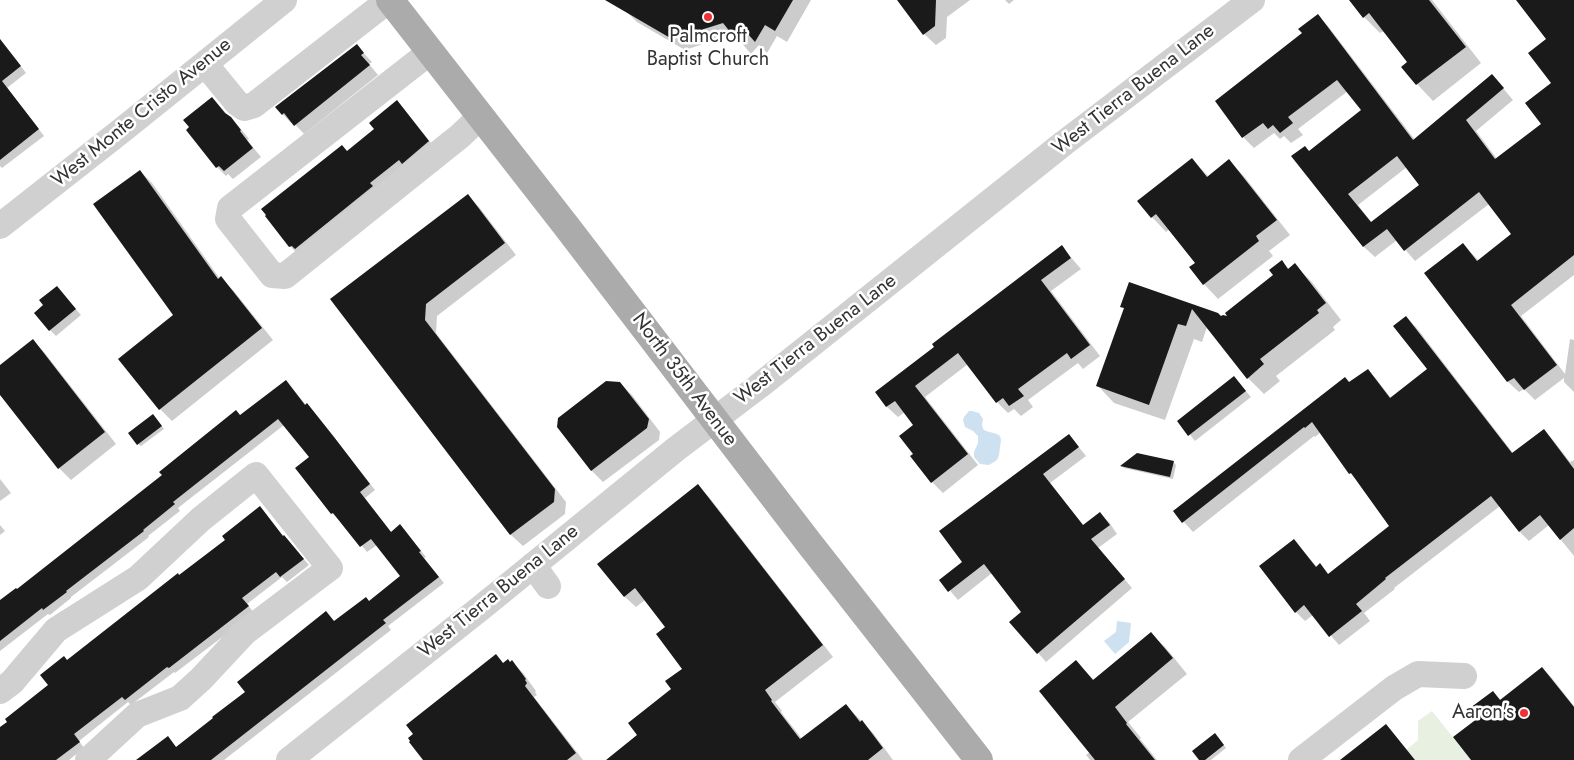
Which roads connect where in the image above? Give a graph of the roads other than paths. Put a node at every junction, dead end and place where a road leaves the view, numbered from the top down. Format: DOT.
graph roads {
  1 [pos="284,0"];
  2 [pos="389,0"];
  3 [pos="1252,0"];
  4 [pos="430,52"];
  5 [pos="205,64"];
  6 [pos="480,117"];
  7 [pos="0,226"];
  8 [pos="714,420"];
  9 [pos="533,565"];
  10 [pos="548,586"];
  11 [pos="1464,676"];
  12 [pos="0,692"];
  13 [pos="88,760"];
  14 [pos="289,760"];
  15 [pos="979,760"];
  16 [pos="1301,760"];
  1 -- 5 [label="street, West Monte Cristo Avenue"];
  2 -- 4 [label="main road, North 35th Avenue"];
  2 -- 5 [label="street"];
  3 -- 8 [label="street, West Tierra Buena Lane"];
  4 -- 6 [label="main road, North 35th Avenue"];
  4 -- 6 [label="street"];
  5 -- 7 [label="street, West Monte Cristo Avenue"];
  6 -- 8 [label="main road, North 35th Avenue"];
  8 -- 9 [label="street, West Tierra Buena Lane"];
  8 -- 15 [label="main road, North 35th Avenue"];
  9 -- 10 [label="street"];
  9 -- 14 [label="street, West Tierra Buena Lane"];
  11 -- 16 [label="street"];
  12 -- 13 [label="street"];
}
